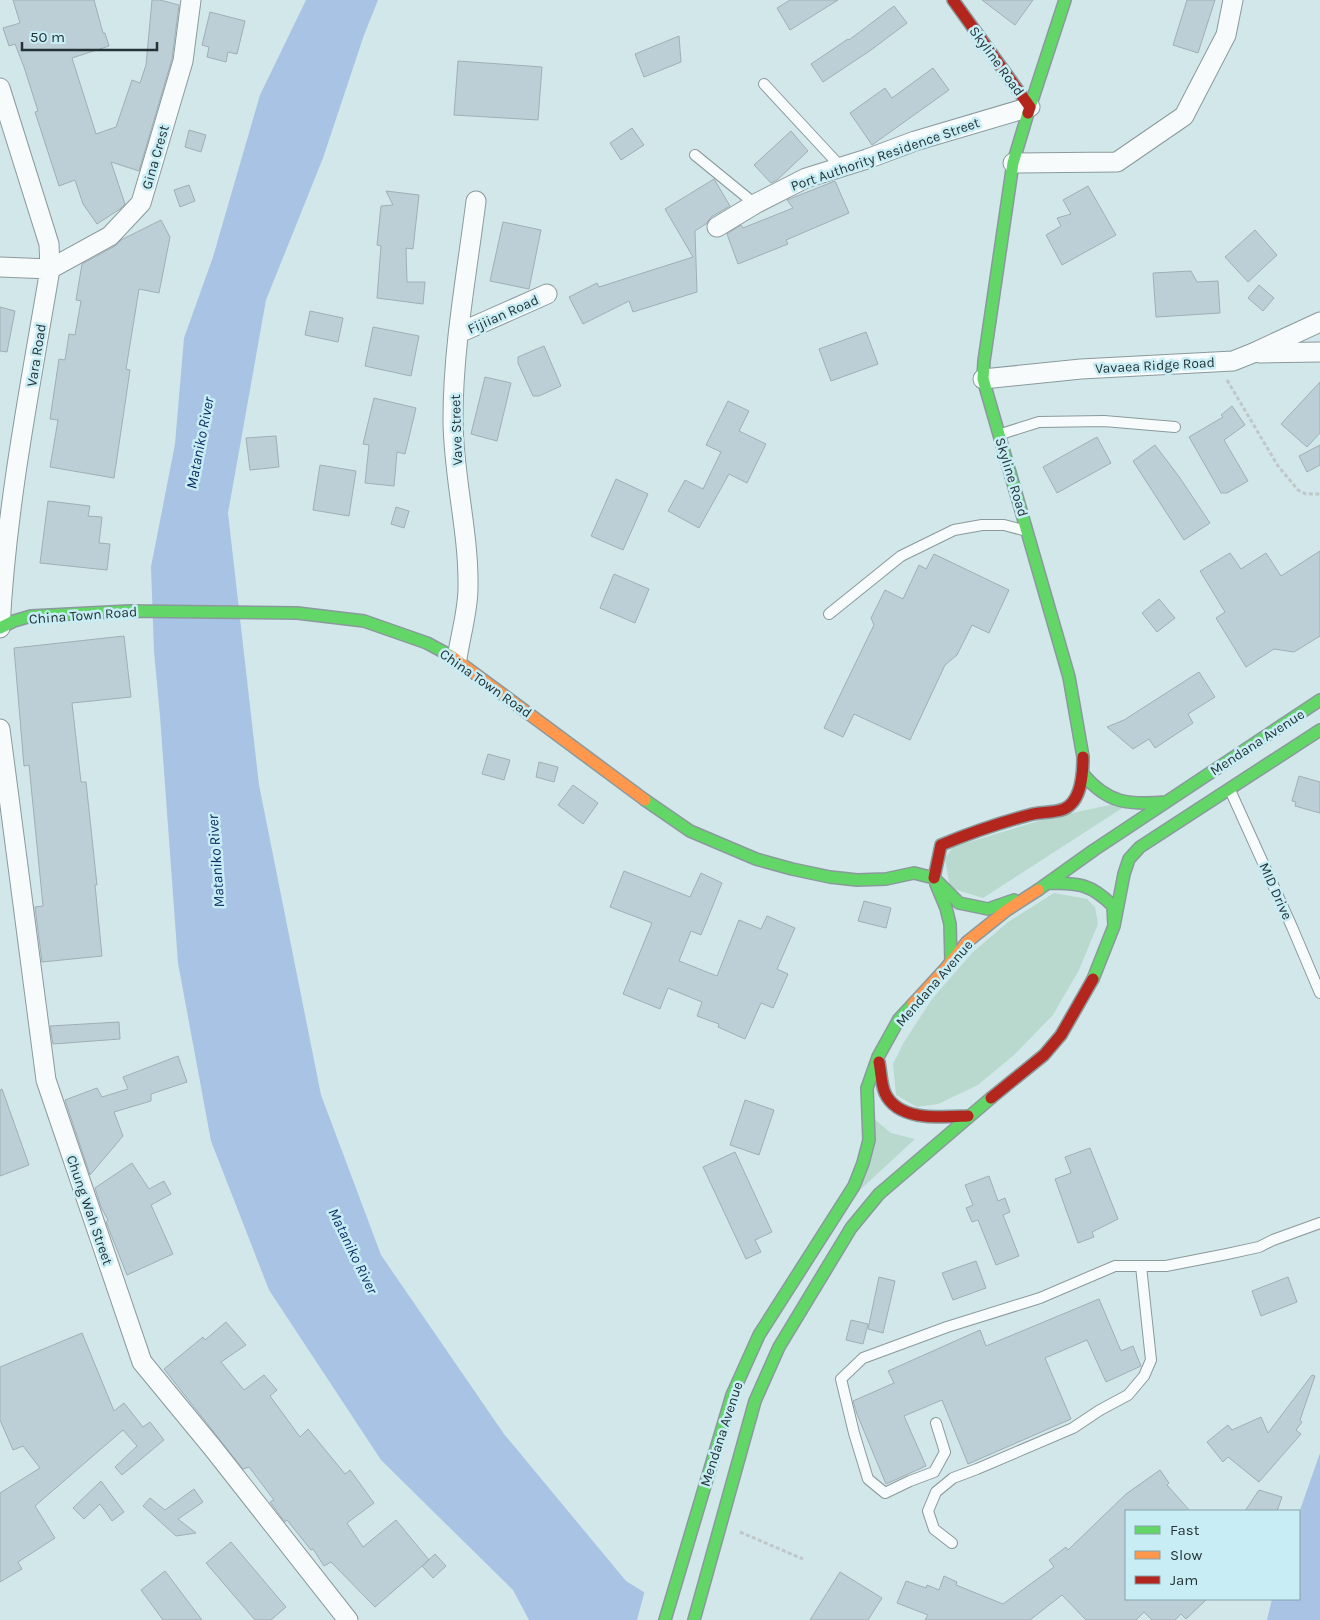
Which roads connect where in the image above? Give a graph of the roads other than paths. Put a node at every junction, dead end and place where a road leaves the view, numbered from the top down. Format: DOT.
graph roads {
  1 [pos="190,0"];
  2 [pos="953,0"];
  3 [pos="1065,0"];
  4 [pos="1233,0"];
  5 [pos="764,84"];
  6 [pos="0,88"];
  7 [pos="1030,107"];
  8 [pos="695,156"];
  9 [pos="1013,163"];
  10 [pos="841,167"];
  11 [pos="476,201"];
  12 [pos="755,204"];
  13 [pos="718,227"];
  14 [pos="0,267"];
  15 [pos="50,269"];
  16 [pos="547,294"];
  17 [pos="1320,322"];
  18 [pos="459,333"];
  19 [pos="1320,352"];
  20 [pos="1253,353"];
  21 [pos="983,379"];
  22 [pos="1175,427"];
  23 [pos="999,434"];
  24 [pos="5,504"];
  25 [pos="1028,532"];
  26 [pos="829,614"];
  27 [pos="0,628"];
  28 [pos="457,659"];
  29 [pos="1320,700"];
  30 [pos="0,729"];
  31 [pos="1320,730"];
  32 [pos="1083,774"];
  33 [pos="1230,789"];
  34 [pos="1167,802"];
  35 [pos="934,878"];
  36 [pos="1049,883"];
  37 [pos="1024,898"];
  38 [pos="1114,926"];
  39 [pos="951,962"];
  40 [pos="1320,993"];
  41 [pos="878,1057"];
  42 [pos="968,1116"];
  43 [pos="1320,1223"];
  44 [pos="1142,1266"];
  45 [pos="936,1423"];
  46 [pos="952,1543"];
  47 [pos="348,1620"];
  48 [pos="665,1620"];
  49 [pos="694,1620"];
  1 -- 15 [label="street, Gina Crest"];
  2 -- 7 [label="main road, Skyline Road"];
  3 -- 7 [label="main road"];
  4 -- 9 [label="street"];
  5 -- 10 [label="lane"];
  6 -- 15 [label="street, Vara Road"];
  7 -- 9 [label="main road, Skyline Road"];
  7 -- 10 [label="street, Port Authority Residence Street"];
  8 -- 12 [label="lane"];
  9 -- 21 [label="main road, Skyline Road"];
  10 -- 12 [label="street, Port Authority Residence Street"];
  11 -- 18 [label="street, Vave Street"];
  12 -- 13 [label="street, Port Authority Residence Street"];
  14 -- 15 [label="street"];
  15 -- 24 [label="street, Vara Road"];
  16 -- 18 [label="street, Fijiian Road"];
  17 -- 20 [label="street, Vavaea Ridge Road"];
  18 -- 28 [label="street, Vave Street"];
  19 -- 20 [label="street"];
  20 -- 21 [label="street, Vavaea Ridge Road"];
  21 -- 23 [label="main road, Skyline Road"];
  22 -- 23 [label="lane"];
  23 -- 25 [label="main road, Skyline Road"];
  24 -- 27 [label="street, Vara Road"];
  25 -- 26 [label="lane"];
  25 -- 32 [label="main road, Skyline Road"];
  27 -- 28 [label="main road, China Town Road"];
  28 -- 35 [label="main road, China Town Road"];
  29 -- 34 [label="main road, Mendana Avenue"];
  30 -- 47 [label="street, Chung Wah Street"];
  31 -- 33 [label="main road, Mendana Avenue"];
  32 -- 34 [label="main road"];
  32 -- 35 [label="main road, Skyline Road"];
  33 -- 38 [label="main road, Mendana Avenue"];
  33 -- 40 [label="lane, MID Drive"];
  34 -- 36 [label="main road, Mendana Avenue"];
  35 -- 37 [label="main road"];
  35 -- 39 [label="main road"];
  36 -- 37 [label="main road, Mendana Avenue"];
  36 -- 38 [label="main road"];
  37 -- 39 [label="main road, Mendana Avenue"];
  38 -- 42 [label="main road, Mendana Avenue"];
  39 -- 41 [label="main road, Mendana Avenue"];
  41 -- 42 [label="main road"];
  41 -- 48 [label="main road, Mendana Avenue"];
  42 -- 49 [label="main road, Mendana Avenue"];
  43 -- 44 [label="lane"];
  44 -- 45 [label="lane"];
  44 -- 46 [label="lane"];
}
